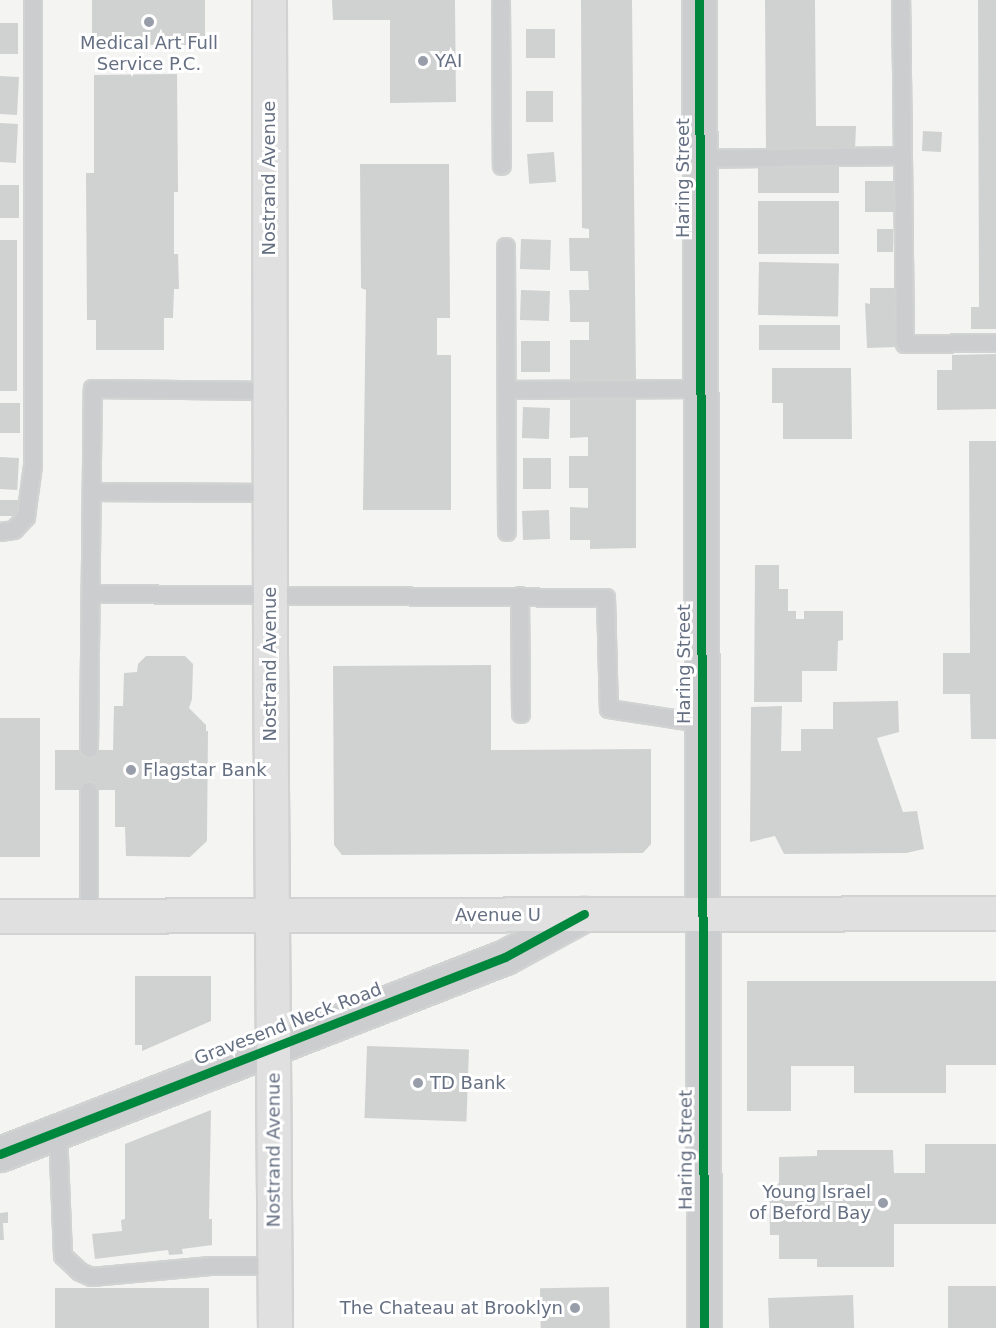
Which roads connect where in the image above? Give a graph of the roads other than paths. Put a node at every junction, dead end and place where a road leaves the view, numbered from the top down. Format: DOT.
graph roads {
  1 [pos="33,0"];
  2 [pos="269,0"];
  3 [pos="501,0"];
  4 [pos="699,0"];
  5 [pos="901,0"];
  6 [pos="903,156"];
  7 [pos="699,159"];
  8 [pos="502,166"];
  9 [pos="506,247"];
  10 [pos="996,343"];
  11 [pos="700,389"];
  12 [pos="507,390"];
  13 [pos="270,391"];
  14 [pos="92,492"];
  15 [pos="270,493"];
  16 [pos="0,532"];
  17 [pos="507,532"];
  18 [pos="91,594"];
  19 [pos="270,596"];
  20 [pos="520,596"];
  21 [pos="520,714"];
  22 [pos="701,723"];
  23 [pos="89,750"];
  24 [pos="89,791"];
  25 [pos="584,914"];
  26 [pos="996,914"];
  27 [pos="701,915"];
  28 [pos="0,916"];
  29 [pos="89,916"];
  30 [pos="272,916"];
  31 [pos="274,1047"];
  32 [pos="58,1131"];
  33 [pos="0,1154"];
  34 [pos="275,1266"];
  35 [pos="275,1328"];
  36 [pos="704,1328"];
  1 -- 16 [label="lane"];
  2 -- 13 [label="main road, Nostrand Avenue"];
  3 -- 8 [label="lane"];
  4 -- 7 [label="street, Haring Street"];
  5 -- 6 [label="lane"];
  6 -- 7 [label="lane"];
  6 -- 10 [label="lane"];
  7 -- 11 [label="street, Haring Street"];
  9 -- 12 [label="lane"];
  11 -- 12 [label="lane"];
  11 -- 22 [label="street, Haring Street"];
  12 -- 17 [label="lane"];
  13 -- 14 [label="lane"];
  13 -- 15 [label="main road, Nostrand Avenue"];
  14 -- 15 [label="lane"];
  14 -- 18 [label="lane"];
  15 -- 19 [label="main road, Nostrand Avenue"];
  18 -- 19 [label="lane"];
  18 -- 23 [label="lane"];
  19 -- 20 [label="lane"];
  19 -- 30 [label="main road, Nostrand Avenue"];
  20 -- 21 [label="lane"];
  20 -- 22 [label="lane"];
  22 -- 27 [label="street, Haring Street"];
  24 -- 29 [label="lane"];
  25 -- 27 [label="main road, Avenue U"];
  25 -- 30 [label="main road, Avenue U"];
  25 -- 31 [label="street, Gravesend Neck Road"];
  26 -- 27 [label="main road, Avenue U"];
  27 -- 36 [label="street, Haring Street"];
  28 -- 29 [label="main road, Avenue U"];
  29 -- 30 [label="main road, Avenue U"];
  30 -- 31 [label="main road, Nostrand Avenue"];
  31 -- 32 [label="street, Gravesend Neck Road"];
  31 -- 34 [label="main road, Nostrand Avenue"];
  32 -- 33 [label="street, Gravesend Neck Road"];
  32 -- 34 [label="lane"];
  34 -- 35 [label="main road, Nostrand Avenue"];
}
